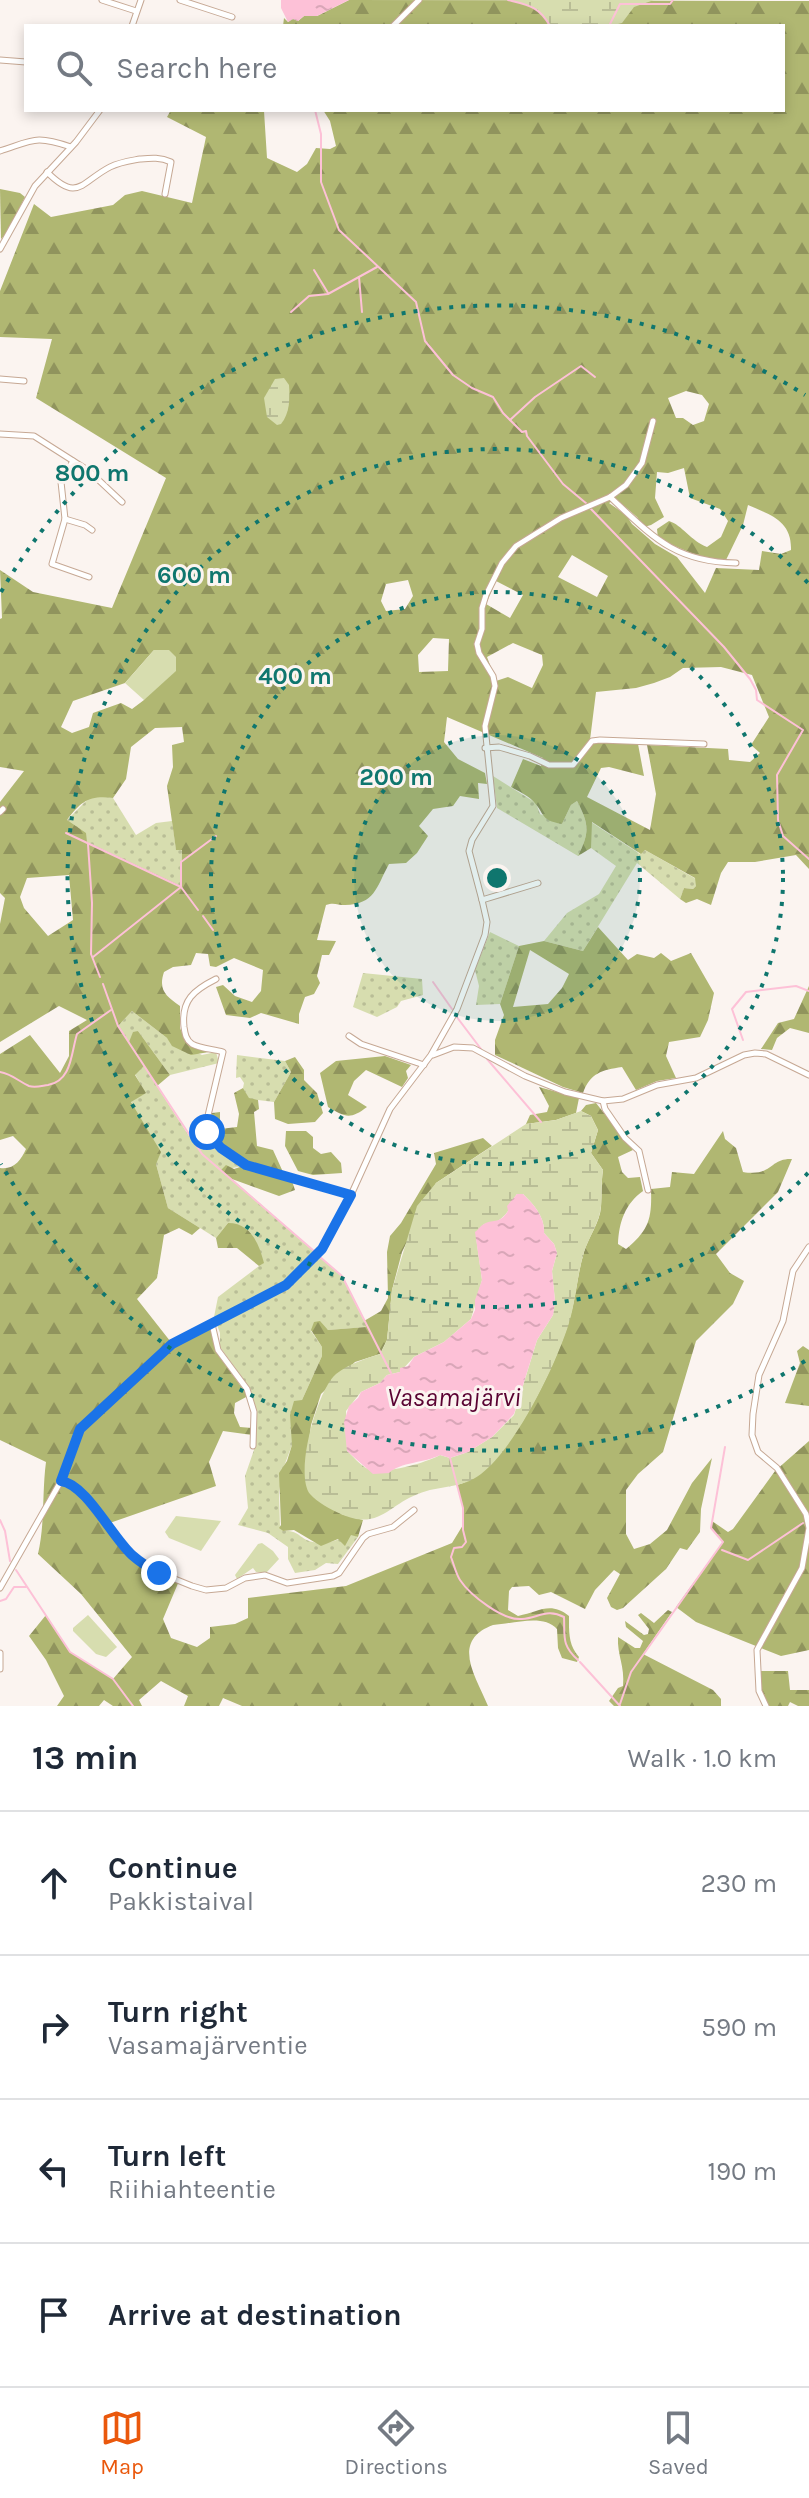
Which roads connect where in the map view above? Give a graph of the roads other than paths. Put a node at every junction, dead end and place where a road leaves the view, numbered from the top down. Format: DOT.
graph roads {
  1 [pos="102,0"];
  2 [pos="141,0"];
  3 [pos="180,0"];
  4 [pos="419,0"];
  5 [pos="136,11"];
  6 [pos="232,17"];
  7 [pos="133,24"];
  8 [pos="395,24"];
  9 [pos="0,60"];
  10 [pos="24,62"];
  11 [pos="98,112"];
  12 [pos="71,147"];
  13 [pos="0,151"];
  14 [pos="47,172"];
  15 [pos="165,194"];
  16 [pos="0,249"];
  17 [pos="0,379"];
  18 [pos="24,381"];
  19 [pos="653,421"];
  20 [pos="0,434"];
  21 [pos="73,461"];
  22 [pos="610,497"];
  23 [pos="122,502"];
  24 [pos="65,519"];
  25 [pos="92,530"];
  26 [pos="736,563"];
  27 [pos="89,577"];
  28 [pos="704,744"];
  29 [pos="485,748"];
  30 [pos="538,883"];
  31 [pos="482,900"];
  32 [pos="216,979"];
  33 [pos="349,1036"];
  34 [pos="431,1055"];
  35 [pos="424,1065"];
  36 [pos="809,1075"];
  37 [pos="603,1101"];
  38 [pos="648,1190"];
  39 [pos="351,1195"];
  40 [pos="809,1247"];
  41 [pos="212,1324"];
  42 [pos="253,1446"];
  43 [pos="61,1481"];
  44 [pos="809,1504"];
  45 [pos="414,1510"];
  46 [pos="806,1514"];
  47 [pos="0,1588"];
  48 [pos="0,1653"];
  49 [pos="0,1669"];
  50 [pos="766,1706"];
  1 -- 5 [label="street"];
  2 -- 5 [label="street"];
  3 -- 6 [label="street"];
  4 -- 8 [label="street"];
  5 -- 7 [label="street"];
  9 -- 10 [label="street"];
  11 -- 12 [label="street"];
  12 -- 13 [label="street"];
  12 -- 14 [label="street"];
  14 -- 15 [label="street"];
  14 -- 16 [label="street"];
  17 -- 18 [label="street"];
  19 -- 22 [label="street"];
  20 -- 21 [label="street"];
  21 -- 23 [label="street"];
  21 -- 24 [label="street"];
  22 -- 26 [label="street"];
  22 -- 29 [label="street"];
  24 -- 25 [label="street"];
  24 -- 27 [label="street"];
  28 -- 29 [label="street"];
  29 -- 31 [label="street"];
  30 -- 31 [label="street"];
  31 -- 34 [label="street"];
  32 -- 39 [label="street"];
  33 -- 35 [label="street"];
  34 -- 35 [label="street"];
  34 -- 37 [label="street"];
  35 -- 39 [label="street"];
  36 -- 37 [label="street"];
  37 -- 38 [label="street"];
  39 -- 41 [label="street"];
  40 -- 46 [label="street"];
  41 -- 42 [label="street"];
  41 -- 43 [label="street"];
  43 -- 45 [label="street"];
  43 -- 47 [label="street"];
  44 -- 46 [label="street"];
  46 -- 50 [label="street"];
  48 -- 49 [label="street"];
}
